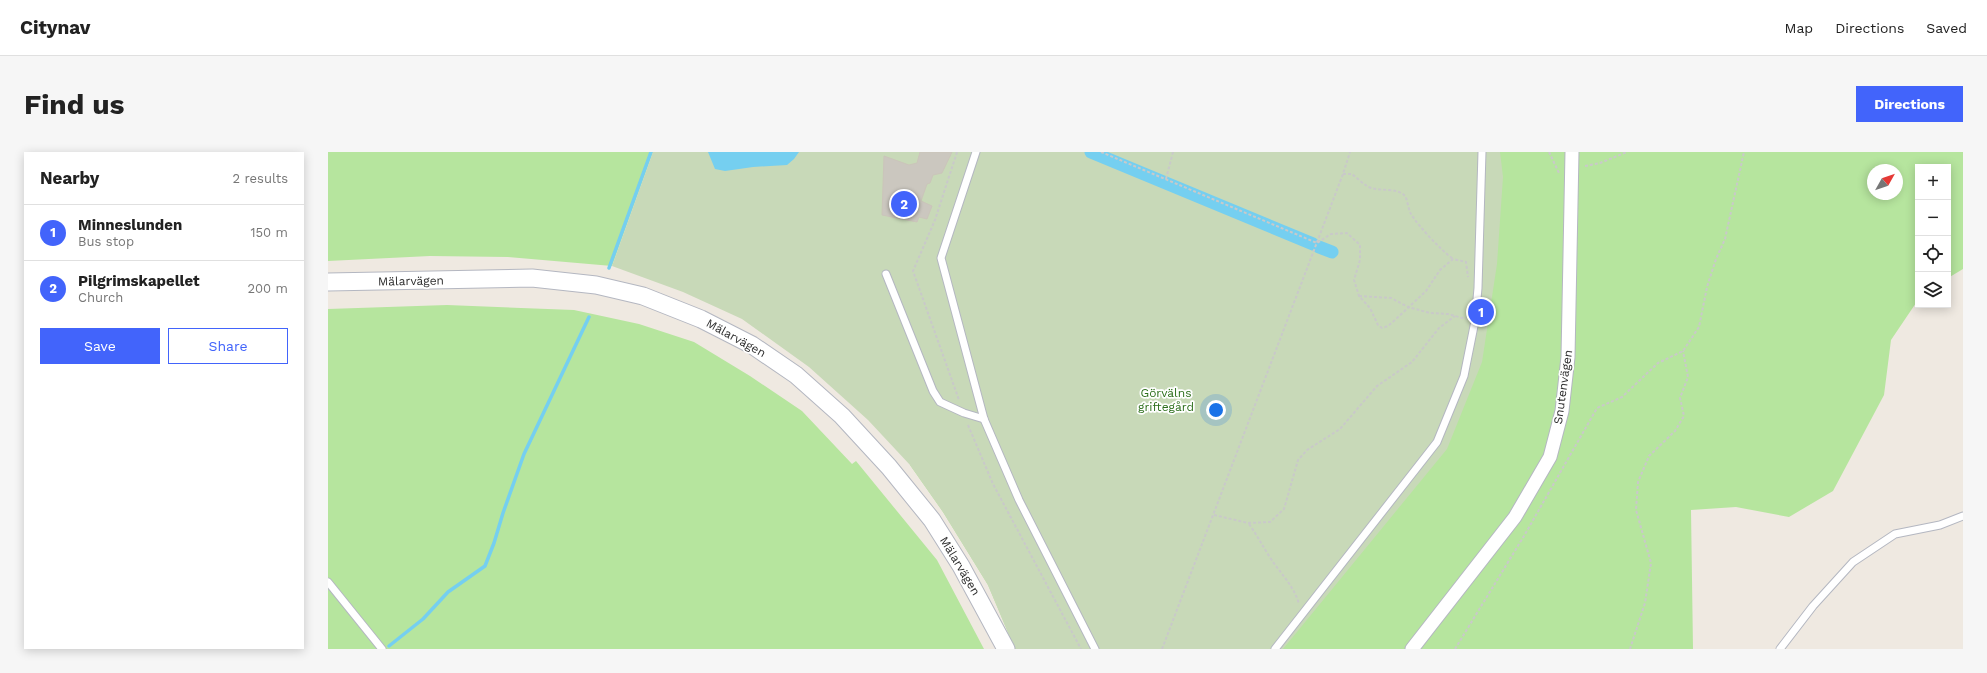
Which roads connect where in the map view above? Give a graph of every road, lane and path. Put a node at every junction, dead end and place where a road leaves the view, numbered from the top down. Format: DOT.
graph roads {
  1 [pos="976,152"];
  2 [pos="1101,152"];
  3 [pos="1173,152"];
  4 [pos="1350,152"];
  5 [pos="1482,152"];
  6 [pos="1572,152"];
  7 [pos="1627,152"];
  8 [pos="1744,152"];
  9 [pos="1571,169"];
  10 [pos="1343,174"];
  11 [pos="1166,179"];
  12 [pos="1317,243"];
  13 [pos="1453,259"];
  14 [pos="886,274"];
  15 [pos="1468,281"];
  16 [pos="328,282"];
  17 [pos="1359,296"];
  18 [pos="1408,307"];
  19 [pos="1455,316"];
  20 [pos="1475,321"];
  21 [pos="1683,351"];
  22 [pos="984,419"];
  23 [pos="1214,515"];
  24 [pos="1963,516"];
  25 [pos="1248,523"];
  26 [pos="328,582"];
  27 [pos="1302,615"];
  28 [pos="382,649"];
  29 [pos="1006,649"];
  30 [pos="1095,649"];
  31 [pos="1162,649"];
  32 [pos="1275,649"];
  33 [pos="1412,649"];
  34 [pos="1455,649"];
  35 [pos="1630,649"];
  36 [pos="1780,649"];
  1 -- 22 [label="lane"];
  2 -- 11 [label="path"];
  3 -- 11 [label="path"];
  4 -- 10 [label="path"];
  5 -- 20 [label="lane"];
  6 -- 9 [label="street, Snutenvägen"];
  7 -- 9 [label="path"];
  8 -- 21 [label="path"];
  9 -- 33 [label="street, Snutenvägen"];
  10 -- 12 [label="path"];
  10 -- 13 [label="path"];
  11 -- 12 [label="path"];
  12 -- 17 [label="path"];
  12 -- 23 [label="path"];
  13 -- 15 [label="path"];
  13 -- 18 [label="path"];
  14 -- 22 [label="lane"];
  16 -- 29 [label="street, Mälarvägen"];
  17 -- 18 [label="path"];
  17 -- 18 [label="path"];
  18 -- 19 [label="path"];
  19 -- 20 [label="path"];
  19 -- 25 [label="path"];
  20 -- 27 [label="lane"];
  21 -- 34 [label="path"];
  21 -- 35 [label="path"];
  22 -- 30 [label="lane"];
  23 -- 25 [label="path"];
  23 -- 31 [label="path"];
  24 -- 36 [label="lane"];
  25 -- 27 [label="path"];
  26 -- 28 [label="lane"];
  27 -- 32 [label="lane"];
}
